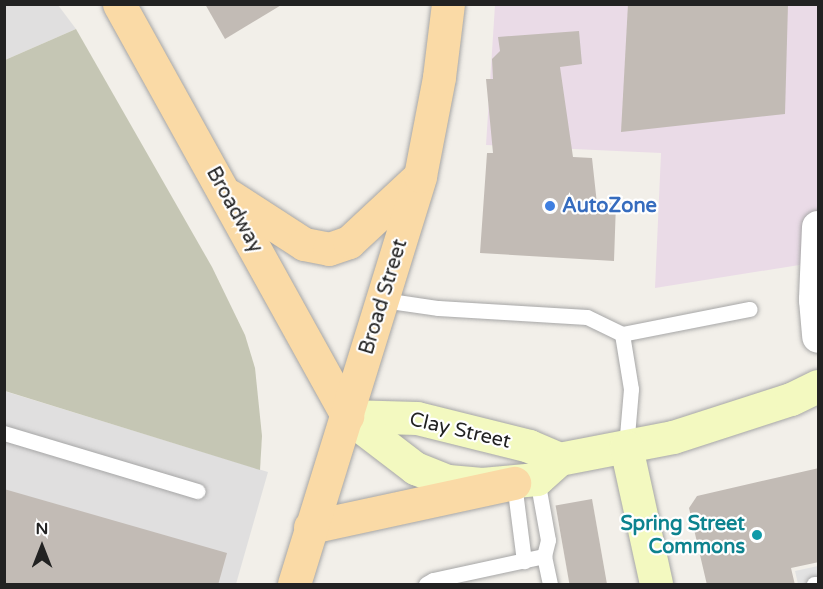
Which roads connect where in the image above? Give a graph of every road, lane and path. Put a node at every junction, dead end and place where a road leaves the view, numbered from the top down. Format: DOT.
graph roads {
  1 [pos="119,4"];
  2 [pos="448,4"];
  3 [pos="420,176"];
  4 [pos="226,194"];
  5 [pos="819,226"];
  6 [pos="383,300"];
  7 [pos="750,309"];
  8 [pos="622,334"];
  9 [pos="819,337"];
  10 [pos="819,386"];
  11 [pos="347,416"];
  12 [pos="4,433"];
  13 [pos="626,447"];
  14 [pos="537,473"];
  15 [pos="197,491"];
  16 [pos="310,527"];
  17 [pos="544,556"];
  18 [pos="524,561"];
  19 [pos="819,584"];
  20 [pos="294,585"];
  21 [pos="426,585"];
  22 [pos="550,585"];
  23 [pos="656,585"];
  24 [pos="814,585"];
  1 -- 4 [label="main road, Broadway"];
  2 -- 3 [label="main road, Broad Street"];
  3 -- 4 [label="main road"];
  3 -- 6 [label="main road, Broad Street"];
  4 -- 11 [label="main road, Broadway"];
  5 -- 9 [label="street"];
  6 -- 8 [label="lane"];
  6 -- 11 [label="main road, Broad Street"];
  7 -- 8 [label="lane"];
  8 -- 13 [label="lane"];
  10 -- 13 [label="main road, Clay Street"];
  11 -- 14 [label="main road, Clay Street"];
  11 -- 14 [label="main road, Clay Street"];
  11 -- 16 [label="main road, Broad Street"];
  12 -- 15 [label="lane"];
  13 -- 14 [label="main road, Clay Street"];
  13 -- 23 [label="main road"];
  14 -- 16 [label="main road"];
  14 -- 17 [label="lane"];
  14 -- 18 [label="lane"];
  16 -- 20 [label="main road, Broad Street"];
  17 -- 18 [label="lane"];
  17 -- 22 [label="lane"];
  18 -- 21 [label="lane"];
  19 -- 24 [label="lane"];
}
